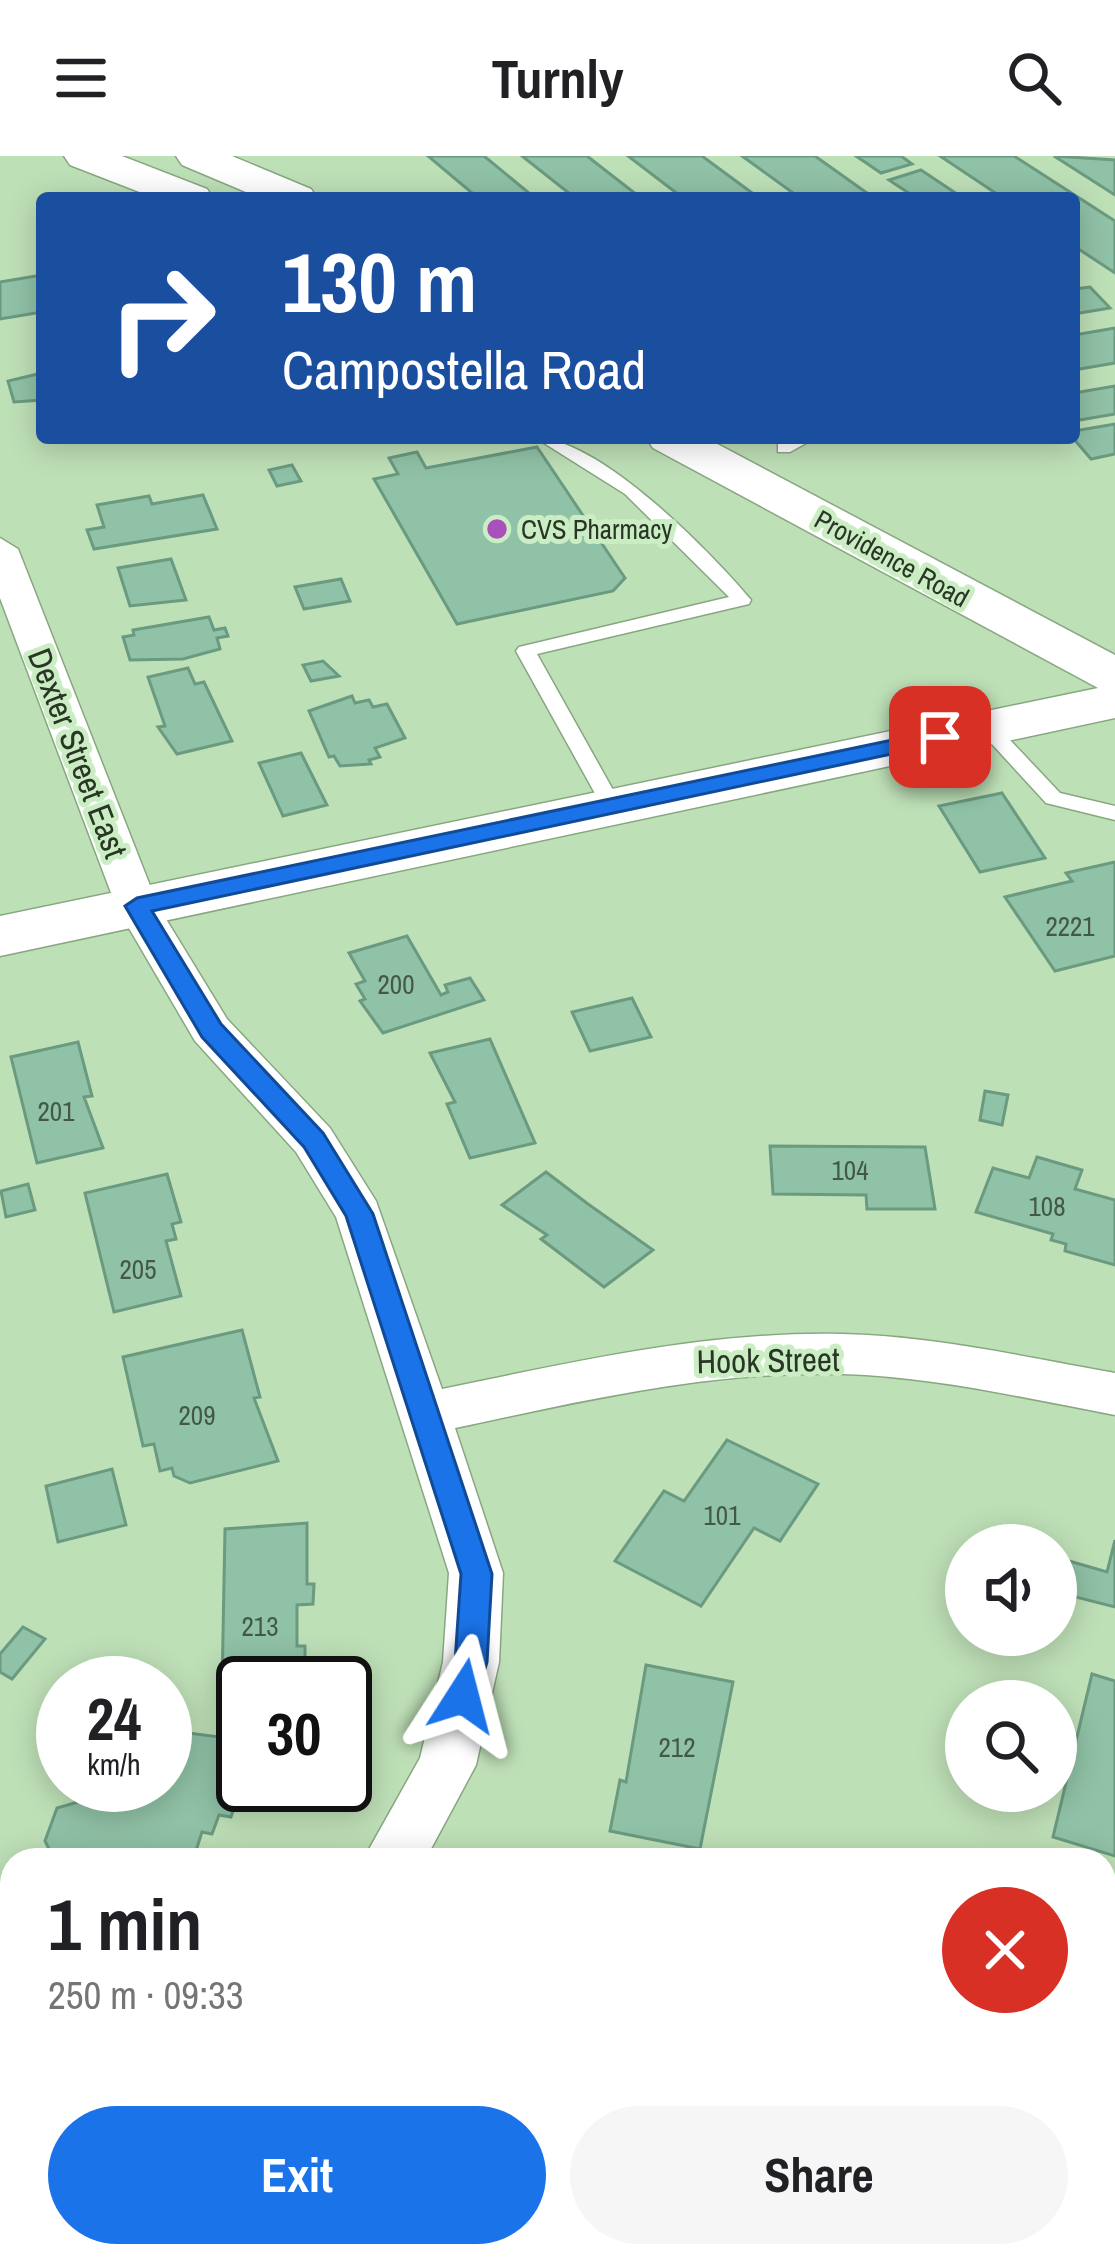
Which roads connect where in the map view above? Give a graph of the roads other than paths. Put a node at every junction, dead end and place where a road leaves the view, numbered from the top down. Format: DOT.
graph roads {
  1 [pos="85,156"];
  2 [pos="197,156"];
  3 [pos="177,192"];
  4 [pos="282,192"];
  5 [pos="554,444"];
  6 [pos="681,444"];
  7 [pos="790,444"];
  8 [pos="0,549"];
  9 [pos="1115,625"];
  10 [pos="1115,676"];
  11 [pos="1115,701"];
  12 [pos="987,727"];
  13 [pos="612,806"];
  14 [pos="1115,813"];
  15 [pos="137,906"];
  16 [pos="0,936"];
  17 [pos="1115,1394"];
  18 [pos="424,1414"];
  19 [pos="400,1848"];
  1 -- 3 [label="main road"];
  2 -- 4 [label="main road"];
  5 -- 13 [label="lane"];
  6 -- 10 [label="main road, Providence Road"];
  7 -- 9 [label="main road, Providence Road"];
  8 -- 15 [label="street, Dexter Street East"];
  11 -- 12 [label="main road"];
  12 -- 13 [label="main road"];
  12 -- 14 [label="lane"];
  13 -- 15 [label="main road"];
  15 -- 16 [label="main road"];
  15 -- 18 [label="street, Dexter Street East"];
  17 -- 18 [label="street, Hook Street"];
  18 -- 19 [label="street, Dexter Street East"];
}
